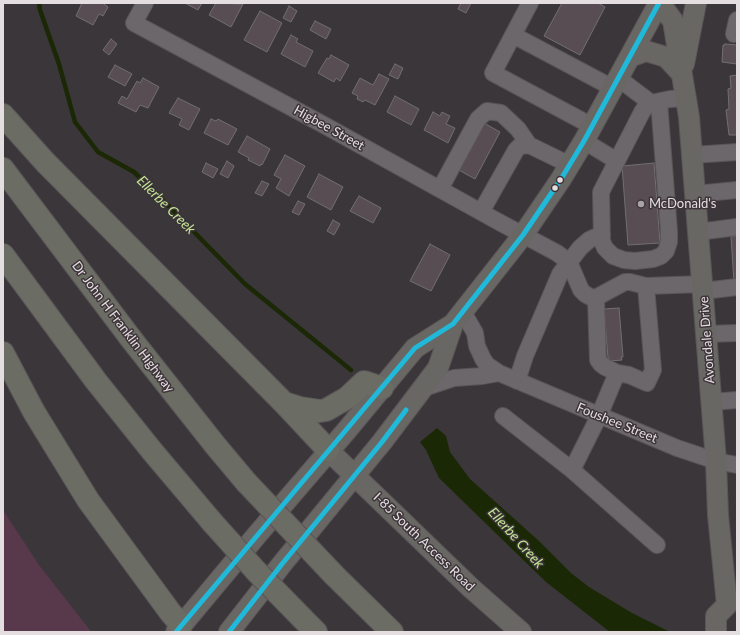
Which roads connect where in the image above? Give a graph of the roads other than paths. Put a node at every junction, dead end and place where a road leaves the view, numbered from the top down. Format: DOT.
graph roads {
  1 [pos="145,3"];
  2 [pos="530,3"];
  3 [pos="660,3"];
  4 [pos="696,3"];
  5 [pos="513,35"];
  6 [pos="630,57"];
  7 [pos="682,74"];
  8 [pos="616,83"];
  9 [pos="686,98"];
  10 [pos="655,102"];
  11 [pos="3,115"];
  12 [pos="588,134"];
  13 [pos="529,145"];
  14 [pos="737,152"];
  15 [pos="692,155"];
  16 [pos="617,161"];
  17 [pos="570,165"];
  18 [pos="3,168"];
  19 [pos="665,173"];
  20 [pos="440,189"];
  21 [pos="737,190"];
  22 [pos="696,194"];
  23 [pos="601,207"];
  24 [pos="481,212"];
  25 [pos="737,227"];
  26 [pos="698,232"];
  27 [pos="602,234"];
  28 [pos="523,235"];
  29 [pos="3,255"];
  30 [pos="569,262"];
  31 [pos="646,286"];
  32 [pos="703,287"];
  33 [pos="737,287"];
  34 [pos="596,300"];
  35 [pos="458,318"];
  36 [pos="737,333"];
  37 [pos="706,334"];
  38 [pos="3,353"];
  39 [pos="499,373"];
  40 [pos="617,373"];
  41 [pos="517,381"];
  42 [pos="382,388"];
  43 [pos="421,390"];
  44 [pos="737,400"];
  45 [pos="712,402"];
  46 [pos="284,403"];
  47 [pos="503,416"];
  48 [pos="600,416"];
  49 [pos="328,450"];
  50 [pos="716,461"];
  51 [pos="737,464"];
  52 [pos="572,470"];
  53 [pos="355,476"];
  54 [pos="657,545"];
  55 [pos="732,608"];
  56 [pos="309,626"];
  57 [pos="182,630"];
  58 [pos="229,632"];
  59 [pos="392,632"];
  60 [pos="521,632"];
  61 [pos="716,632"];
  1 -- 20 [label="street, Higbee Street"];
  2 -- 5 [label="street"];
  3 -- 6 [label="main road"];
  3 -- 7 [label="main road, Avondale Drive"];
  4 -- 7 [label="main road, Avondale Drive"];
  5 -- 8 [label="street"];
  5 -- 12 [label="street"];
  6 -- 7 [label="main road"];
  6 -- 8 [label="main road"];
  7 -- 9 [label="main road, Avondale Drive"];
  8 -- 10 [label="street"];
  8 -- 12 [label="main road"];
  9 -- 10 [label="street"];
  9 -- 15 [label="main road, Avondale Drive"];
  10 -- 16 [label="street"];
  10 -- 19 [label="street"];
  11 -- 46 [label="highway"];
  12 -- 16 [label="street"];
  12 -- 17 [label="main road"];
  13 -- 17 [label="street"];
  13 -- 20 [label="street"];
  13 -- 24 [label="street"];
  14 -- 15 [label="street"];
  15 -- 22 [label="main road, Avondale Drive"];
  16 -- 23 [label="street"];
  17 -- 28 [label="main road"];
  18 -- 59 [label="highway, Dr John H Franklin Highway, bridge"];
  19 -- 23 [label="street"];
  19 -- 27 [label="street"];
  20 -- 24 [label="street, Higbee Street"];
  21 -- 22 [label="street"];
  22 -- 26 [label="main road, Avondale Drive"];
  23 -- 27 [label="street"];
  24 -- 28 [label="street, Higbee Street"];
  25 -- 26 [label="street"];
  26 -- 32 [label="main road, Avondale Drive"];
  27 -- 30 [label="street"];
  28 -- 30 [label="street, Higbee Street"];
  28 -- 35 [label="main road"];
  29 -- 56 [label="highway, bridge"];
  30 -- 34 [label="street"];
  30 -- 41 [label="street"];
  31 -- 32 [label="street"];
  31 -- 34 [label="street"];
  31 -- 40 [label="street"];
  32 -- 33 [label="street"];
  32 -- 37 [label="main road, Avondale Drive"];
  34 -- 40 [label="street"];
  35 -- 39 [label="street, Foushee Street"];
  35 -- 42 [label="main road"];
  35 -- 43 [label="main road"];
  36 -- 37 [label="street"];
  37 -- 45 [label="main road, Avondale Drive"];
  38 -- 57 [label="highway"];
  39 -- 41 [label="street, Foushee Street"];
  39 -- 43 [label="street"];
  40 -- 48 [label="street"];
  41 -- 48 [label="street, Foushee Street"];
  42 -- 46 [label="highway"];
  42 -- 49 [label="main road"];
  43 -- 53 [label="main road"];
  44 -- 45 [label="street"];
  45 -- 50 [label="main road, Avondale Drive"];
  46 -- 49 [label="highway"];
  47 -- 52 [label="street"];
  48 -- 50 [label="street, Foushee Street"];
  48 -- 52 [label="street"];
  49 -- 53 [label="main road, I-85 South Access Road"];
  49 -- 57 [label="main road"];
  50 -- 51 [label="street, Foushee Street"];
  50 -- 55 [label="main road, Avondale Drive"];
  52 -- 54 [label="street"];
  53 -- 58 [label="main road"];
  53 -- 60 [label="main road, I-85 South Access Road"];
  55 -- 61 [label="main road, Avondale Drive"];
}
